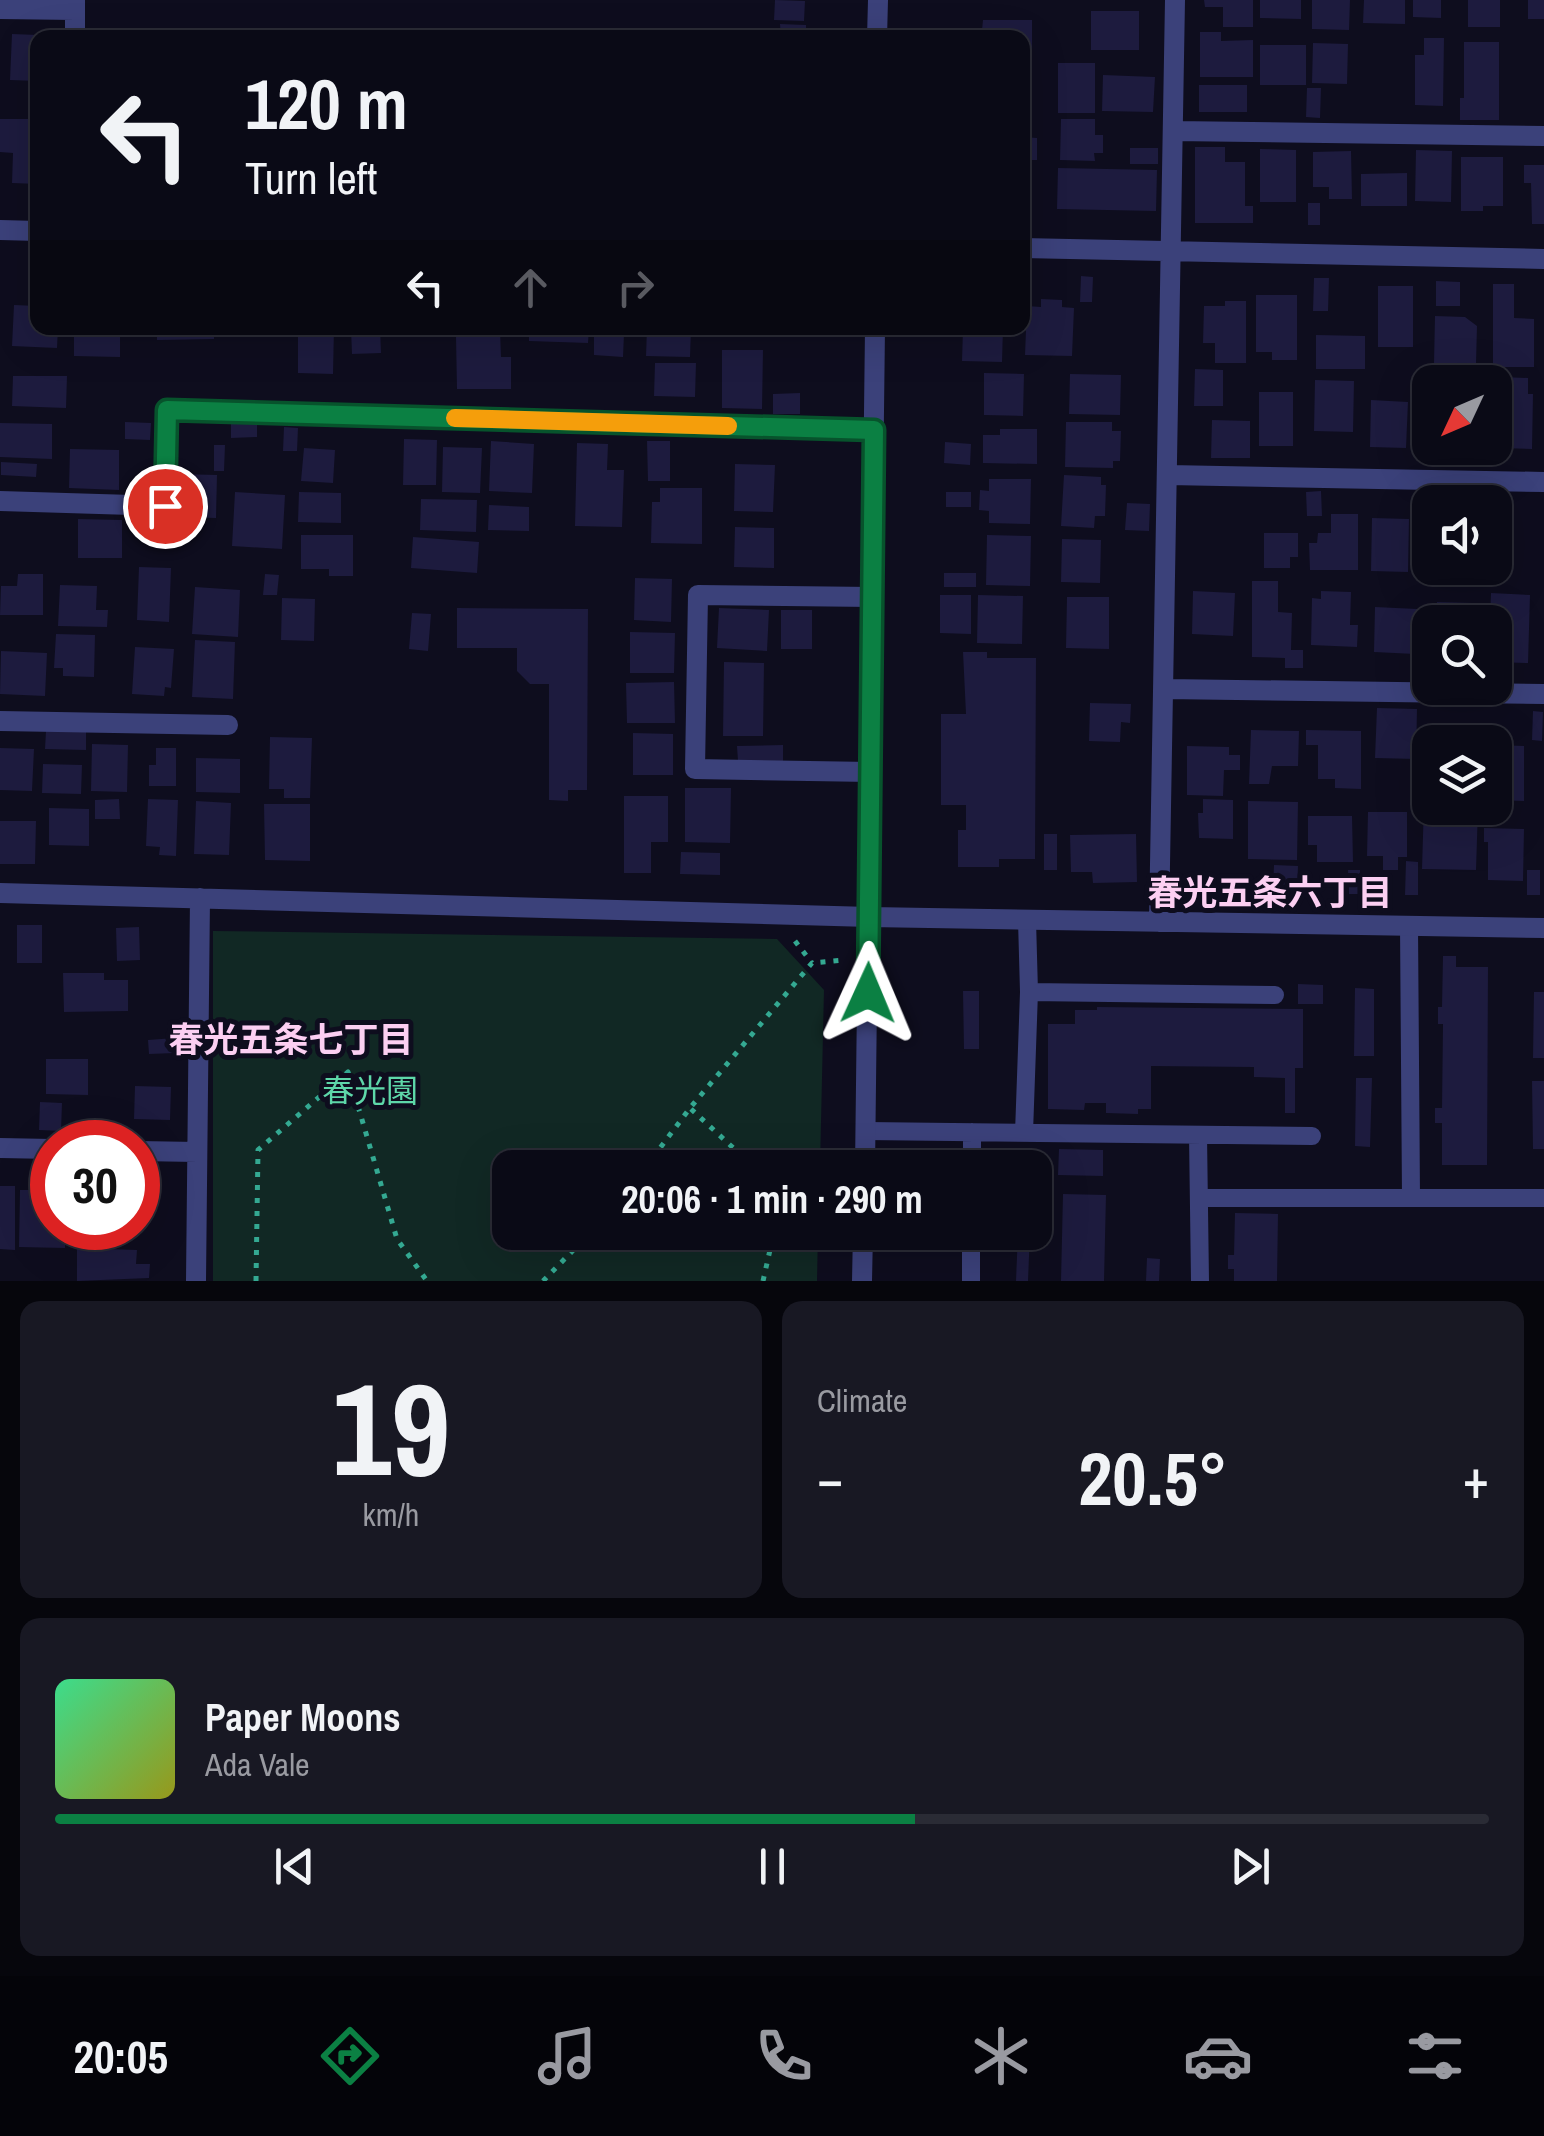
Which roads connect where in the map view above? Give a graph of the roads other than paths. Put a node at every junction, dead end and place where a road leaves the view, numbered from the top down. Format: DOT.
graph roads {
  1 [pos="878,0"];
  2 [pos="1176,0"];
  3 [pos="75,5"];
  4 [pos="0,8"];
  5 [pos="878,30"];
  6 [pos="1174,131"];
  7 [pos="1544,136"];
  8 [pos="0,230"];
  9 [pos="30,231"];
  10 [pos="1030,248"];
  11 [pos="1173,250"];
  12 [pos="1544,260"];
  13 [pos="875,335"];
  14 [pos="874,430"];
  15 [pos="1169,475"];
  16 [pos="1544,482"];
  17 [pos="0,501"];
  18 [pos="872,597"];
  19 [pos="1166,689"];
  20 [pos="1544,694"];
  21 [pos="0,720"];
  22 [pos="228,726"];
  23 [pos="871,772"];
  24 [pos="0,892"];
  25 [pos="200,898"];
  26 [pos="870,917"];
  27 [pos="1027,920"];
  28 [pos="1159,922"];
  29 [pos="1409,926"];
  30 [pos="1544,928"];
  31 [pos="1029,992"];
  32 [pos="1275,995"];
  33 [pos="865,1130"];
  34 [pos="972,1132"];
  35 [pos="1024,1133"];
  36 [pos="1198,1135"];
  37 [pos="1312,1136"];
  38 [pos="0,1148"];
  39 [pos="30,1149"];
  40 [pos="864,1150"];
  41 [pos="972,1150"];
  42 [pos="160,1151"];
  43 [pos="197,1152"];
  44 [pos="1411,1196"];
  45 [pos="1199,1198"];
  46 [pos="1544,1198"];
  47 [pos="863,1250"];
  48 [pos="971,1250"];
  49 [pos="196,1281"];
  50 [pos="862,1281"];
  51 [pos="971,1281"];
  52 [pos="1200,1281"];
  1 -- 5 [label="street"];
  2 -- 6 [label="street"];
  3 -- 4 [label="street"];
  6 -- 7 [label="street"];
  6 -- 11 [label="street"];
  8 -- 9 [label="street"];
  10 -- 11 [label="street"];
  11 -- 12 [label="street"];
  11 -- 15 [label="street"];
  13 -- 14 [label="street"];
  14 -- 17 [label="street"];
  14 -- 18 [label="street"];
  15 -- 16 [label="street"];
  15 -- 19 [label="street"];
  18 -- 23 [label="street"];
  18 -- 23 [label="street"];
  19 -- 20 [label="street"];
  19 -- 28 [label="street"];
  21 -- 22 [label="street"];
  23 -- 26 [label="street"];
  24 -- 25 [label="street"];
  25 -- 26 [label="street"];
  25 -- 43 [label="street"];
  26 -- 27 [label="street"];
  26 -- 33 [label="street"];
  27 -- 28 [label="street"];
  27 -- 31 [label="lane"];
  28 -- 29 [label="street"];
  29 -- 30 [label="street"];
  29 -- 44 [label="lane"];
  31 -- 32 [label="lane"];
  31 -- 35 [label="lane"];
  33 -- 34 [label="lane"];
  33 -- 40 [label="street"];
  34 -- 35 [label="lane"];
  34 -- 41 [label="lane"];
  35 -- 36 [label="lane"];
  36 -- 37 [label="lane"];
  36 -- 45 [label="lane"];
  38 -- 39 [label="street"];
  42 -- 43 [label="street"];
  43 -- 49 [label="street"];
  44 -- 45 [label="lane"];
  44 -- 46 [label="lane"];
  45 -- 52 [label="lane"];
  47 -- 50 [label="street"];
  48 -- 51 [label="lane"];
}
